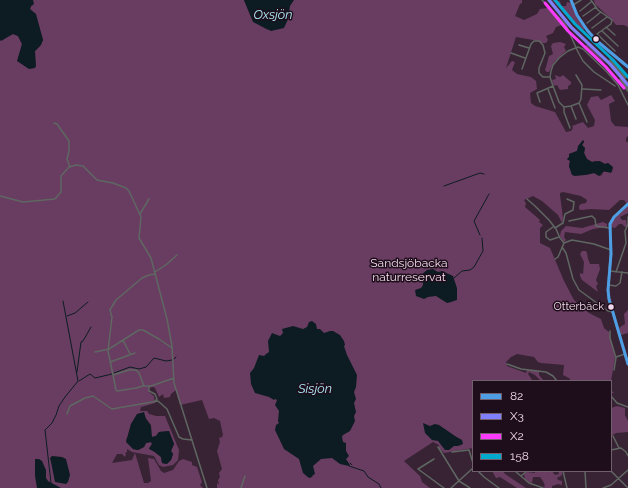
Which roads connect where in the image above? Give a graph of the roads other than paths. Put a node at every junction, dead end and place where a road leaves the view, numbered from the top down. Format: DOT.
graph roads {
  1 [pos="542,0"];
  2 [pos="550,0"];
  3 [pos="571,0"];
  4 [pos="581,0"];
  5 [pos="591,1"];
  6 [pos="573,5"];
  7 [pos="596,7"];
  8 [pos="580,10"];
  9 [pos="601,12"];
  10 [pos="584,16"];
  11 [pos="607,17"];
  12 [pos="587,23"];
  13 [pos="606,27"];
  14 [pos="592,28"];
  15 [pos="601,30"];
  16 [pos="615,35"];
  17 [pos="519,45"];
  18 [pos="618,46"];
  19 [pos="528,48"];
  20 [pos="576,48"];
  21 [pos="615,52"];
  22 [pos="511,54"];
  23 [pos="525,58"];
  24 [pos="627,66"];
  25 [pos="522,69"];
  26 [pos="616,70"];
  27 [pos="576,75"];
  28 [pos="550,77"];
  29 [pos="627,80"];
  30 [pos="616,82"];
  31 [pos="628,85"];
  32 [pos="553,86"];
  33 [pos="547,89"];
  34 [pos="582,89"];
  35 [pos="601,90"];
  36 [pos="628,90"];
  37 [pos="540,102"];
  38 [pos="579,103"];
  39 [pos="628,105"];
  40 [pos="571,106"];
  41 [pos="564,107"];
  42 [pos="555,108"];
  43 [pos="576,119"];
  44 [pos="587,122"];
  45 [pos="54,123"];
  46 [pos="570,128"];
  47 [pos="70,167"];
  48 [pos="0,196"];
  49 [pos="149,199"];
  50 [pos="527,199"];
  51 [pos="567,199"];
  52 [pos="628,204"];
  53 [pos="140,214"];
  54 [pos="628,217"];
  55 [pos="568,220"];
  56 [pos="554,227"];
  57 [pos="609,228"];
  58 [pos="559,237"];
  59 [pos="564,243"];
  60 [pos="562,247"];
  61 [pos="611,250"];
  62 [pos="177,255"];
  63 [pos="555,259"];
  64 [pos="610,271"];
  65 [pos="616,272"];
  66 [pos="622,272"];
  67 [pos="155,273"];
  68 [pos="628,273"];
  69 [pos="608,285"];
  70 [pos="613,312"];
  71 [pos="610,331"];
  72 [pos="123,340"];
  73 [pos="172,348"];
  74 [pos="109,349"];
  75 [pos="95,352"];
  76 [pos="135,353"];
  77 [pos="626,353"];
  78 [pos="130,354"];
  79 [pos="616,358"];
  80 [pos="110,362"];
  81 [pos="507,364"];
  82 [pos="628,364"];
  83 [pos="614,370"];
  84 [pos="113,375"];
  85 [pos="174,378"];
  86 [pos="556,380"];
  87 [pos="144,386"];
  88 [pos="149,386"];
  89 [pos="612,397"];
  90 [pos="155,401"];
  91 [pos="628,407"];
  92 [pos="66,414"];
  93 [pos="613,436"];
  94 [pos="192,440"];
  95 [pos="438,447"];
  96 [pos="619,448"];
  97 [pos="612,450"];
  98 [pos="452,452"];
  99 [pos="628,456"];
  100 [pos="434,459"];
  101 [pos="472,460"];
  102 [pos="472,469"];
  103 [pos="628,470"];
  104 [pos="479,472"];
  105 [pos="516,472"];
  106 [pos="526,472"];
  107 [pos="563,472"];
  108 [pos="585,472"];
  109 [pos="612,472"];
  110 [pos="245,476"];
  111 [pos="521,476"];
  112 [pos="618,478"];
  113 [pos="459,481"];
  114 [pos="207,488"];
  115 [pos="241,488"];
  116 [pos="444,488"];
  117 [pos="451,488"];
  118 [pos="470,488"];
  119 [pos="499,488"];
  120 [pos="543,488"];
  121 [pos="567,488"];
  122 [pos="586,488"];
  123 [pos="604,488"];
  124 [pos="628,488"];
  1 -- 20 [label="street"];
  2 -- 26 [label="main road"];
  2 -- 29 [label="main road"];
  3 -- 6 [label="street"];
  4 -- 6 [label="street"];
  5 -- 7 [label="street"];
  5 -- 8 [label="street"];
  6 -- 24 [label="street"];
  7 -- 9 [label="street"];
  7 -- 10 [label="street"];
  9 -- 11 [label="street"];
  9 -- 12 [label="street"];
  11 -- 13 [label="street"];
  11 -- 14 [label="street"];
  13 -- 15 [label="street"];
  13 -- 16 [label="street"];
  15 -- 18 [label="street"];
  15 -- 21 [label="street"];
  17 -- 19 [label="street"];
  19 -- 23 [label="street"];
  19 -- 28 [label="street"];
  20 -- 28 [label="street"];
  20 -- 30 [label="street"];
  20 -- 30 [label="street"];
  22 -- 23 [label="street"];
  23 -- 25 [label="street"];
  26 -- 31 [label="main road"];
  26 -- 36 [label="main road"];
  27 -- 34 [label="street"];
  28 -- 32 [label="street"];
  30 -- 39 [label="street"];
  32 -- 33 [label="street"];
  32 -- 41 [label="street"];
  33 -- 37 [label="street"];
  33 -- 42 [label="street"];
  34 -- 35 [label="street"];
  34 -- 38 [label="street"];
  38 -- 40 [label="street"];
  38 -- 44 [label="street"];
  40 -- 41 [label="street"];
  40 -- 43 [label="street"];
  41 -- 46 [label="street"];
  45 -- 47 [label="street"];
  47 -- 48 [label="street"];
  47 -- 53 [label="street"];
  49 -- 53 [label="street"];
  50 -- 56 [label="street"];
  51 -- 56 [label="street"];
  52 -- 57 [label="street"];
  53 -- 67 [label="street"];
  54 -- 65 [label="street"];
  55 -- 57 [label="street"];
  56 -- 58 [label="street"];
  56 -- 58 [label="street"];
  57 -- 61 [label="street"];
  58 -- 59 [label="street"];
  59 -- 60 [label="street"];
  59 -- 61 [label="street"];
  60 -- 63 [label="street"];
  60 -- 70 [label="street"];
  61 -- 64 [label="street"];
  62 -- 67 [label="street"];
  64 -- 65 [label="street"];
  64 -- 69 [label="street"];
  65 -- 66 [label="street"];
  66 -- 68 [label="street"];
  66 -- 69 [label="street"];
  67 -- 73 [label="street"];
  67 -- 74 [label="street"];
  69 -- 70 [label="street"];
  70 -- 77 [label="street"];
  71 -- 79 [label="street"];
  72 -- 73 [label="street"];
  72 -- 74 [label="street"];
  72 -- 78 [label="street"];
  73 -- 85 [label="street"];
  74 -- 75 [label="street"];
  74 -- 80 [label="street"];
  76 -- 78 [label="street"];
  77 -- 79 [label="street"];
  77 -- 82 [label="street"];
  78 -- 80 [label="street"];
  79 -- 83 [label="street"];
  80 -- 84 [label="street"];
  81 -- 86 [label="street"];
  84 -- 87 [label="street"];
  84 -- 87 [label="street"];
  85 -- 88 [label="street"];
  85 -- 94 [label="street"];
  87 -- 88 [label="street"];
  88 -- 90 [label="street"];
  89 -- 91 [label="street"];
  90 -- 92 [label="street"];
  90 -- 94 [label="street"];
  93 -- 96 [label="street"];
  94 -- 114 [label="street"];
  95 -- 113 [label="street"];
  96 -- 97 [label="street"];
  96 -- 99 [label="street"];
  98 -- 101 [label="street"];
  100 -- 116 [label="street"];
  102 -- 113 [label="street"];
  103 -- 112 [label="street"];
  104 -- 119 [label="street"];
  105 -- 111 [label="street"];
  106 -- 111 [label="street"];
  107 -- 121 [label="street"];
  108 -- 122 [label="street"];
  109 -- 112 [label="street"];
  110 -- 115 [label="street"];
  111 -- 120 [label="street"];
  112 -- 123 [label="street"];
  112 -- 124 [label="street"];
  113 -- 117 [label="street"];
  113 -- 118 [label="street"];
}
